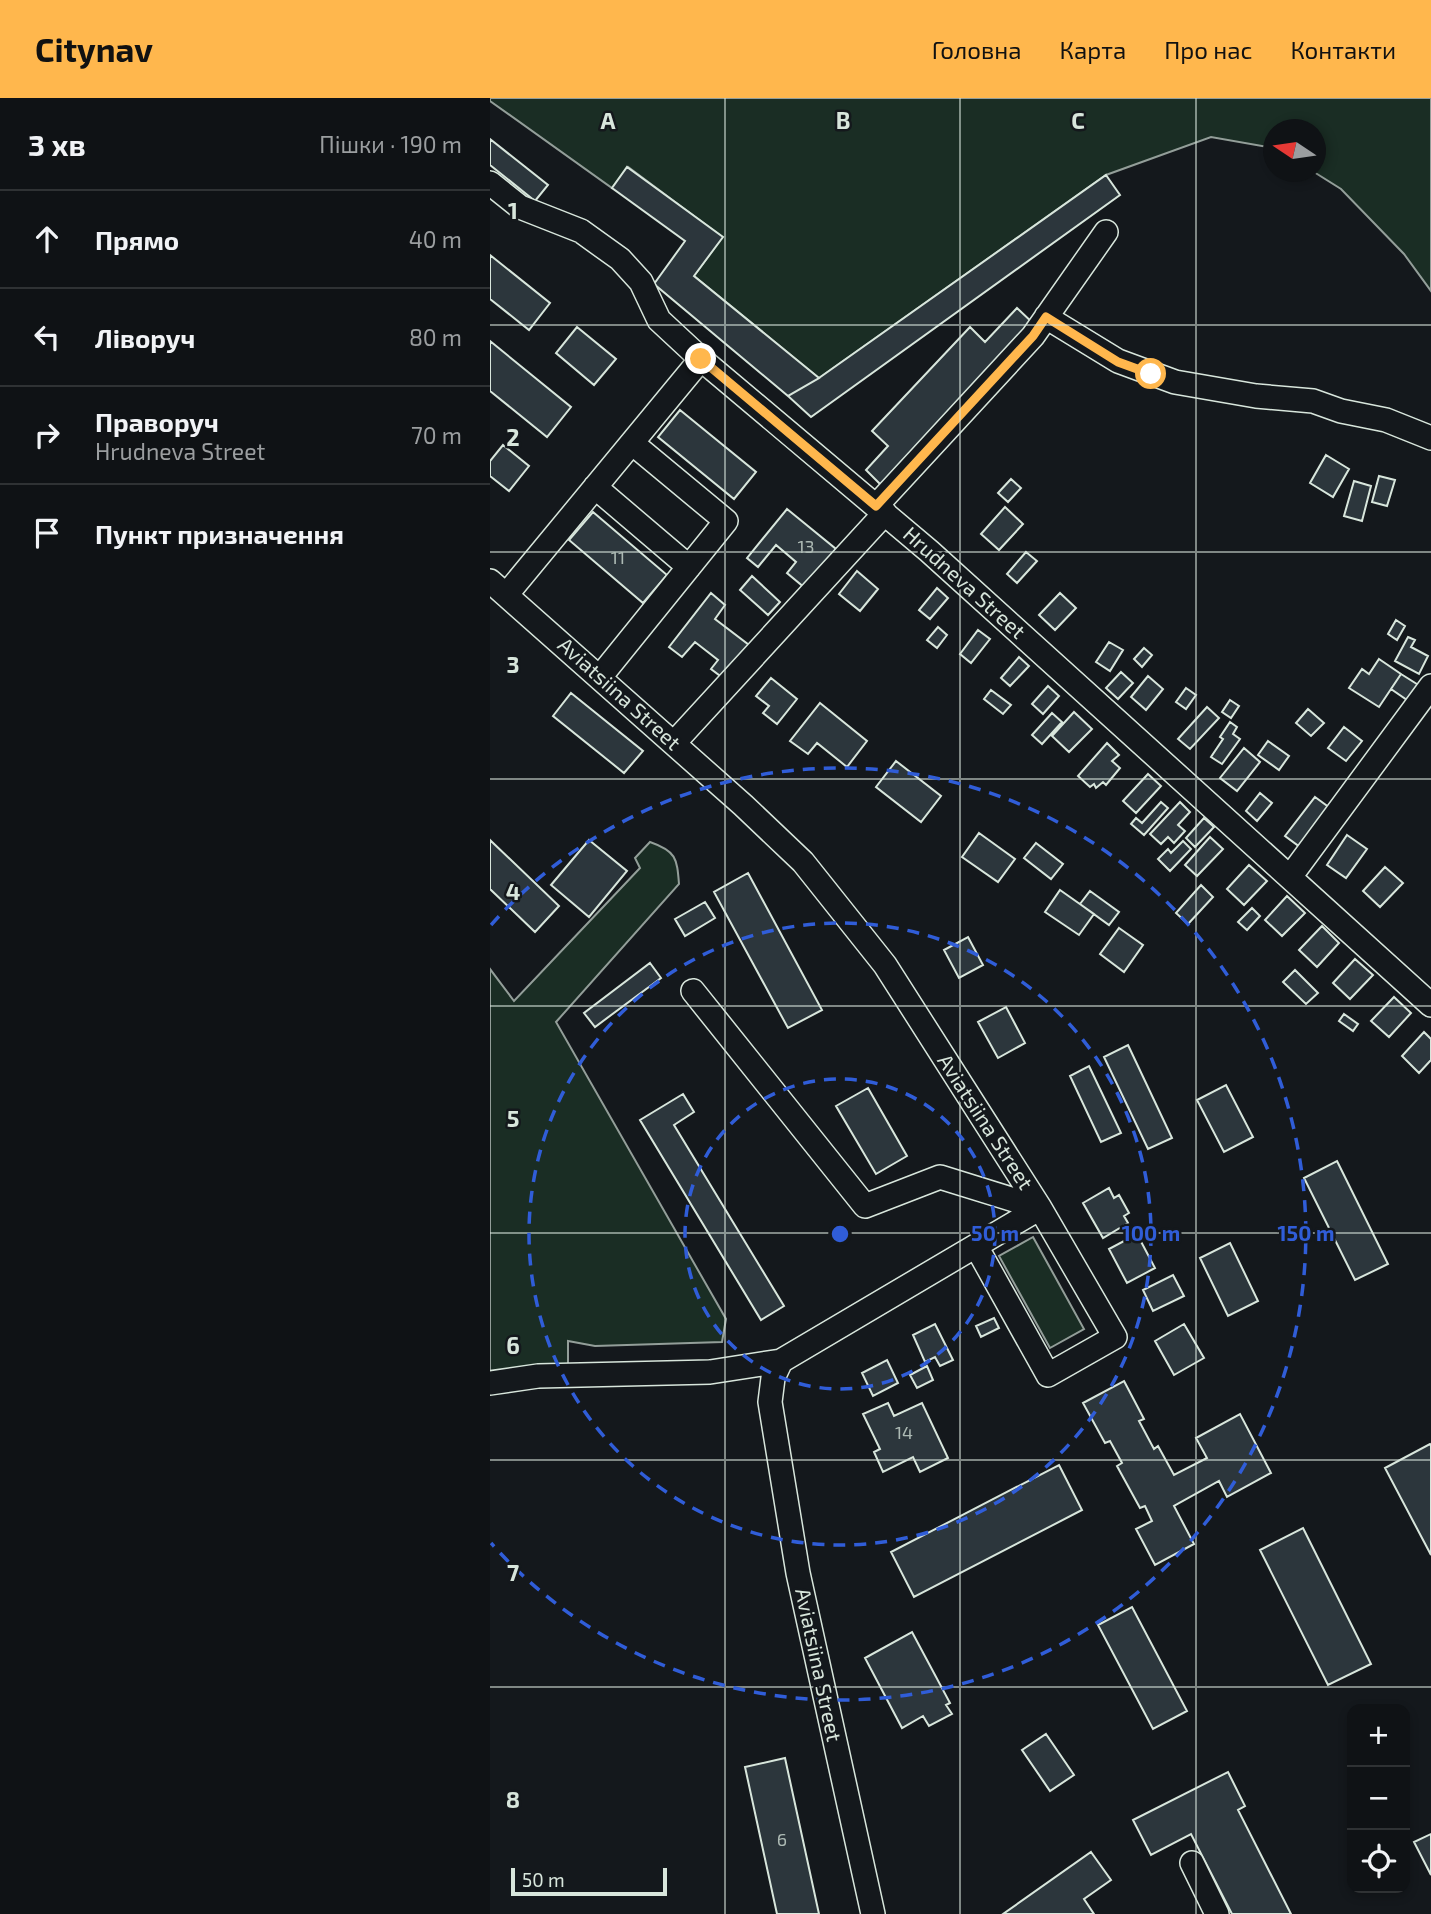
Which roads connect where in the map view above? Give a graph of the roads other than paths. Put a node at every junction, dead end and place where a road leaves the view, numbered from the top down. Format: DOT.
graph roads {
  1 [pos="490,183"];
  2 [pos="1106,232"];
  3 [pos="1046,317"];
  4 [pos="701,359"];
  5 [pos="1431,438"];
  6 [pos="632,443"];
  7 [pos="595,487"];
  8 [pos="881,510"];
  9 [pos="689,567"];
  10 [pos="498,588"];
  11 [pos="600,677"];
  12 [pos="1431,686"];
  13 [pos="674,743"];
  14 [pos="1290,877"];
  15 [pos="693,991"];
  16 [pos="1431,1005"];
  17 [pos="1040,1208"];
  18 [pos="976,1246"];
  19 [pos="781,1361"];
  20 [pos="490,1383"];
  21 [pos="1192,1863"];
  22 [pos="873,1914"];
  23 [pos="1217,1914"];
  1 -- 4 [label="street, Hrudneva Street"];
  2 -- 3 [label="street"];
  3 -- 5 [label="street"];
  3 -- 8 [label="street"];
  4 -- 6 [label="street"];
  4 -- 8 [label="street, Hrudneva Street"];
  6 -- 7 [label="street"];
  6 -- 9 [label="street"];
  7 -- 9 [label="street"];
  7 -- 10 [label="street"];
  8 -- 13 [label="street"];
  8 -- 14 [label="street, Hrudneva Street"];
  9 -- 11 [label="street"];
  10 -- 11 [label="street, Aviatsiina Street"];
  11 -- 13 [label="street, Aviatsiina Street"];
  12 -- 14 [label="street"];
  13 -- 17 [label="street, Aviatsiina Street"];
  14 -- 16 [label="street, Hrudneva Street"];
  15 -- 17 [label="street"];
  17 -- 18 [label="street, Aviatsiina Street"];
  17 -- 18 [label="street"];
  18 -- 19 [label="street, Aviatsiina Street"];
  19 -- 20 [label="street"];
  19 -- 22 [label="street, Aviatsiina Street"];
  21 -- 23 [label="street"];
}
